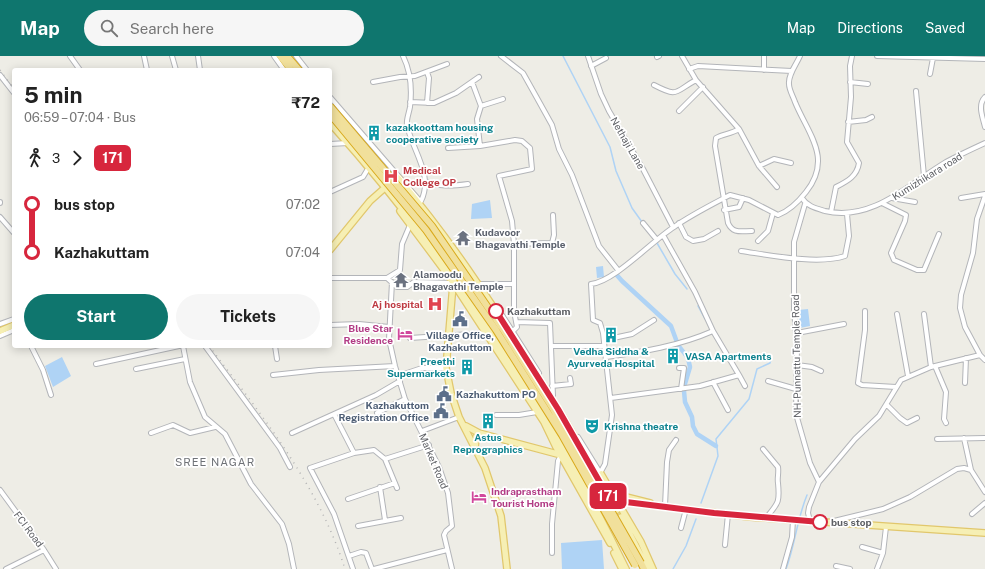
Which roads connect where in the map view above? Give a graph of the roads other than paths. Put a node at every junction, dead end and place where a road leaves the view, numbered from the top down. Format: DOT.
graph roads {
  1 [pos="70,56"];
  2 [pos="144,56"];
  3 [pos="172,56"];
  4 [pos="198,56"];
  5 [pos="274,56"];
  6 [pos="280,56"];
  7 [pos="288,56"];
  8 [pos="296,56"];
  9 [pos="404,56"];
  10 [pos="501,56"];
  11 [pos="588,56"];
  12 [pos="682,56"];
  13 [pos="764,56"];
  14 [pos="800,56"];
  15 [pos="852,56"];
  16 [pos="877,56"];
  17 [pos="606,58"];
  18 [pos="933,58"];
  19 [pos="983,58"];
  20 [pos="447,64"];
  21 [pos="591,66"];
  22 [pos="79,68"];
  23 [pos="147,68"];
  24 [pos="175,68"];
  25 [pos="200,68"];
  26 [pos="282,68"];
  27 [pos="289,68"];
  28 [pos="297,68"];
  29 [pos="305,68"];
  30 [pos="689,69"];
  31 [pos="764,70"];
  32 [pos="792,71"];
  33 [pos="427,72"];
  34 [pos="930,74"];
  35 [pos="0,75"];
  36 [pos="410,76"];
  37 [pos="480,77"];
  38 [pos="696,80"];
  39 [pos="373,82"];
  40 [pos="472,82"];
  41 [pos="850,82"];
  42 [pos="654,84"];
  43 [pos="868,84"];
  44 [pos="703,87"];
  45 [pos="12,90"];
  46 [pos="916,91"];
  47 [pos="985,97"];
  48 [pos="332,99"];
  49 [pos="502,99"];
  50 [pos="410,102"];
  51 [pos="427,102"];
  52 [pos="481,106"];
  53 [pos="332,108"];
  54 [pos="679,111"];
  55 [pos="332,116"];
  56 [pos="872,117"];
  57 [pos="848,122"];
  58 [pos="332,125"];
  59 [pos="985,128"];
  60 [pos="739,129"];
  61 [pos="348,143"];
  62 [pos="985,143"];
  63 [pos="332,144"];
  64 [pos="480,146"];
  65 [pos="448,148"];
  66 [pos="791,163"];
  67 [pos="760,166"];
  68 [pos="369,167"];
  69 [pos="924,176"];
  70 [pos="400,178"];
  71 [pos="424,181"];
  72 [pos="468,184"];
  73 [pos="386,187"];
  74 [pos="777,187"];
  75 [pos="332,191"];
  76 [pos="985,195"];
  77 [pos="743,198"];
  78 [pos="802,198"];
  79 [pos="892,198"];
  80 [pos="961,198"];
  81 [pos="723,199"];
  82 [pos="421,201"];
  83 [pos="915,202"];
  84 [pos="882,203"];
  85 [pos="805,204"];
  86 [pos="724,210"];
  87 [pos="831,212"];
  88 [pos="773,213"];
  89 [pos="846,214"];
  90 [pos="553,215"];
  91 [pos="0,217"];
  92 [pos="643,223"];
  93 [pos="679,223"];
  94 [pos="410,225"];
  95 [pos="673,227"];
  96 [pos="12,231"];
  97 [pos="718,231"];
  98 [pos="752,231"];
  99 [pos="663,234"];
  100 [pos="939,234"];
  101 [pos="657,240"];
  102 [pos="758,241"];
  103 [pos="514,244"];
  104 [pos="332,247"];
  105 [pos="741,251"];
  106 [pos="793,258"];
  107 [pos="618,270"];
  108 [pos="332,278"];
  109 [pos="387,278"];
  110 [pos="392,282"];
  111 [pos="456,283"];
  112 [pos="478,284"];
  113 [pos="513,284"];
  114 [pos="865,311"];
  115 [pos="897,314"];
  116 [pos="924,314"];
  117 [pos="12,319"];
  118 [pos="654,320"];
  119 [pos="516,322"];
  120 [pos="0,324"];
  121 [pos="844,324"];
  122 [pos="332,325"];
  123 [pos="12,326"];
  124 [pos="389,327"];
  125 [pos="0,331"];
  126 [pos="12,331"];
  127 [pos="513,331"];
  128 [pos="713,331"];
  129 [pos="486,333"];
  130 [pos="797,333"];
  131 [pos="449,334"];
  132 [pos="0,336"];
  133 [pos="410,338"];
  134 [pos="604,340"];
  135 [pos="551,346"];
  136 [pos="604,346"];
  137 [pos="32,348"];
  138 [pos="170,348"];
  139 [pos="183,348"];
  140 [pos="206,348"];
  141 [pos="275,348"];
  142 [pos="980,355"];
  143 [pos="606,358"];
  144 [pos="966,358"];
  145 [pos="185,359"];
  146 [pos="277,359"];
  147 [pos="985,360"];
  148 [pos="96,364"];
  149 [pos="797,365"];
  150 [pos="394,366"];
  151 [pos="933,366"];
  152 [pos="446,368"];
  153 [pos="679,368"];
  154 [pos="136,369"];
  155 [pos="821,371"];
  156 [pos="273,375"];
  157 [pos="739,375"];
  158 [pos="398,376"];
  159 [pos="908,376"];
  160 [pos="570,378"];
  161 [pos="400,381"];
  162 [pos="768,381"];
  163 [pos="713,382"];
  164 [pos="965,383"];
  165 [pos="552,386"];
  166 [pos="745,386"];
  167 [pos="896,387"];
  168 [pos="681,389"];
  169 [pos="796,389"];
  170 [pos="51,395"];
  171 [pos="553,396"];
  172 [pos="611,398"];
  173 [pos="405,399"];
  174 [pos="887,405"];
  175 [pos="728,410"];
  176 [pos="537,412"];
  177 [pos="376,413"];
  178 [pos="334,414"];
  179 [pos="496,415"];
  180 [pos="459,417"];
  181 [pos="917,418"];
  182 [pos="946,423"];
  183 [pos="465,426"];
  184 [pos="215,427"];
  185 [pos="422,431"];
  186 [pos="151,433"];
  187 [pos="292,433"];
  188 [pos="480,433"];
  189 [pos="964,438"];
  190 [pos="985,438"];
  191 [pos="937,439"];
  192 [pos="676,440"];
  193 [pos="429,445"];
  194 [pos="475,448"];
  195 [pos="763,449"];
  196 [pos="354,453"];
  197 [pos="561,455"];
  198 [pos="385,460"];
  199 [pos="290,467"];
  200 [pos="971,470"];
  201 [pos="599,476"];
  202 [pos="819,482"];
  203 [pos="395,483"];
  204 [pos="580,484"];
  205 [pos="380,487"];
  206 [pos="397,488"];
  207 [pos="0,490"];
  208 [pos="985,492"];
  209 [pos="609,494"];
  210 [pos="348,499"];
  211 [pos="590,501"];
  212 [pos="614,503"];
  213 [pos="985,503"];
  214 [pos="656,505"];
  215 [pos="665,506"];
  216 [pos="686,509"];
  217 [pos="728,514"];
  218 [pos="972,514"];
  219 [pos="401,518"];
  220 [pos="766,518"];
  221 [pos="385,520"];
  222 [pos="796,520"];
  223 [pos="810,521"];
  224 [pos="830,522"];
  225 [pos="358,526"];
  226 [pos="886,527"];
  227 [pos="681,528"];
  228 [pos="985,533"];
  229 [pos="725,545"];
  230 [pos="862,548"];
  231 [pos="44,550"];
  232 [pos="447,550"];
  233 [pos="552,552"];
  234 [pos="883,553"];
  235 [pos="349,556"];
  236 [pos="836,566"];
  237 [pos="6,569"];
  238 [pos="56,569"];
  239 [pos="294,569"];
  240 [pos="354,569"];
  241 [pos="373,569"];
  242 [pos="452,569"];
  243 [pos="507,569"];
  244 [pos="622,569"];
  245 [pos="626,569"];
  246 [pos="636,569"];
  247 [pos="644,569"];
  248 [pos="648,569"];
  249 [pos="653,569"];
  250 [pos="783,569"];
  251 [pos="850,569"];
  252 [pos="877,569"];
  1 -- 22 [label="street"];
  2 -- 23 [label="street"];
  3 -- 24 [label="street"];
  4 -- 25 [label="street"];
  5 -- 26 [label="street"];
  6 -- 27 [label="highway"];
  7 -- 28 [label="highway"];
  8 -- 29 [label="street"];
  9 -- 36 [label="street"];
  10 -- 107 [label="street"];
  11 -- 21 [label="street, Nethaji Lane"];
  12 -- 30 [label="street"];
  13 -- 31 [label="street"];
  14 -- 32 [label="street"];
  15 -- 41 [label="street"];
  16 -- 18 [label="street"];
  17 -- 21 [label="street"];
  18 -- 19 [label="street"];
  18 -- 34 [label="street"];
  20 -- 33 [label="street"];
  21 -- 95 [label="street, Nethaji Lane"];
  30 -- 31 [label="street"];
  30 -- 38 [label="street"];
  31 -- 32 [label="street"];
  32 -- 78 [label="street"];
  33 -- 36 [label="street"];
  33 -- 51 [label="street"];
  35 -- 45 [label="street"];
  36 -- 39 [label="street"];
  36 -- 50 [label="street"];
  37 -- 40 [label="street"];
  38 -- 42 [label="street"];
  38 -- 44 [label="street"];
  40 -- 51 [label="street"];
  40 -- 52 [label="street"];
  41 -- 43 [label="street"];
  41 -- 57 [label="street"];
  44 -- 54 [label="street"];
  44 -- 60 [label="street"];
  46 -- 69 [label="street"];
  47 -- 59 [label="street"];
  48 -- 70 [label="street"];
  49 -- 52 [label="street"];
  50 -- 51 [label="street"];
  50 -- 71 [label="street"];
  52 -- 64 [label="street"];
  53 -- 247 [label="highway, bridge"];
  55 -- 246 [label="highway, bridge"];
  56 -- 57 [label="street"];
  57 -- 87 [label="street"];
  58 -- 61 [label="main road"];
  60 -- 67 [label="street"];
  60 -- 81 [label="street"];
  61 -- 63 [label="street"];
  61 -- 68 [label="main road"];
  62 -- 69 [label="street, Kumizhikara road"];
  64 -- 65 [label="street"];
  64 -- 103 [label="street"];
  66 -- 67 [label="street"];
  67 -- 74 [label="street"];
  68 -- 73 [label="main road"];
  68 -- 75 [label="street"];
  69 -- 79 [label="street, Kumizhikara road"];
  70 -- 73 [label="main road"];
  70 -- 82 [label="street"];
  70 -- 112 [label="main road"];
  71 -- 72 [label="street"];
  71 -- 82 [label="street"];
  73 -- 94 [label="main road"];
  73 -- 104 [label="main road"];
  73 -- 111 [label="main road"];
  76 -- 80 [label="street"];
  76 -- 142 [label="street"];
  77 -- 81 [label="street"];
  77 -- 86 [label="street"];
  77 -- 88 [label="street"];
  78 -- 85 [label="street"];
  78 -- 88 [label="street"];
  79 -- 83 [label="street"];
  79 -- 84 [label="street, Kumizhikara road"];
  81 -- 86 [label="street"];
  81 -- 93 [label="street"];
  82 -- 112 [label="street"];
  84 -- 89 [label="street, Kumizhikara road"];
  84 -- 100 [label="street"];
  85 -- 87 [label="street, Kumizhikara road"];
  85 -- 106 [label="street, NH-Punnattu Temple Road"];
  86 -- 98 [label="street"];
  87 -- 89 [label="street, Kumizhikara road"];
  88 -- 102 [label="street"];
  89 -- 106 [label="street"];
  90 -- 103 [label="street"];
  91 -- 96 [label="street"];
  92 -- 101 [label="street"];
  93 -- 95 [label="street"];
  93 -- 97 [label="street"];
  94 -- 109 [label="street"];
  94 -- 111 [label="main road"];
  95 -- 99 [label="street"];
  99 -- 101 [label="street"];
  99 -- 128 [label="street"];
  101 -- 107 [label="street"];
  103 -- 113 [label="street"];
  105 -- 106 [label="street"];
  106 -- 130 [label="street, NH-Punnattu Temple Road"];
  107 -- 134 [label="street"];
  108 -- 109 [label="street"];
  109 -- 110 [label="street"];
  110 -- 111 [label="street"];
  110 -- 124 [label="street, Market Road"];
  111 -- 112 [label="street"];
  111 -- 129 [label="main road"];
  111 -- 131 [label="main road"];
  111 -- 204 [label="main road"];
  112 -- 113 [label="street"];
  112 -- 127 [label="street"];
  112 -- 201 [label="main road"];
  113 -- 119 [label="street"];
  114 -- 167 [label="street"];
  115 -- 159 [label="street"];
  116 -- 151 [label="street"];
  117 -- 120 [label="street"];
  118 -- 134 [label="street"];
  119 -- 127 [label="street"];
  119 -- 135 [label="street"];
  121 -- 130 [label="street"];
  122 -- 124 [label="street"];
  123 -- 125 [label="main road"];
  124 -- 150 [label="street, Market Road"];
  126 -- 132 [label="street"];
  127 -- 171 [label="street"];
  128 -- 143 [label="street"];
  128 -- 157 [label="street"];
  129 -- 131 [label="street"];
  129 -- 176 [label="main road"];
  130 -- 149 [label="street, NH-Punnattu Temple Road"];
  131 -- 133 [label="street"];
  131 -- 152 [label="main road"];
  134 -- 136 [label="street"];
  135 -- 136 [label="street"];
  135 -- 165 [label="street"];
  136 -- 143 [label="street"];
  137 -- 170 [label="street"];
  138 -- 148 [label="street"];
  139 -- 145 [label="street"];
  140 -- 199 [label="street"];
  141 -- 146 [label="street"];
  142 -- 144 [label="street"];
  142 -- 147 [label="street"];
  143 -- 172 [label="street"];
  144 -- 151 [label="street"];
  144 -- 164 [label="street"];
  145 -- 154 [label="street"];
  145 -- 184 [label="street"];
  149 -- 155 [label="street"];
  149 -- 169 [label="street, NH-Punnattu Temple Road"];
  150 -- 156 [label="street"];
  150 -- 158 [label="street, Market Road"];
  151 -- 159 [label="street"];
  151 -- 182 [label="street"];
  152 -- 158 [label="street"];
  152 -- 180 [label="main road"];
  153 -- 168 [label="street"];
  157 -- 163 [label="street"];
  157 -- 166 [label="street"];
  158 -- 161 [label="street, Market Road"];
  159 -- 167 [label="street"];
  160 -- 165 [label="street"];
  161 -- 173 [label="street, Market Road"];
  161 -- 178 [label="street"];
  162 -- 169 [label="street"];
  163 -- 168 [label="street"];
  163 -- 175 [label="street"];
  165 -- 171 [label="street"];
  167 -- 174 [label="street"];
  168 -- 172 [label="street"];
  169 -- 202 [label="street, NH-Punnattu Temple Road"];
  171 -- 201 [label="street"];
  172 -- 201 [label="street"];
  173 -- 177 [label="street"];
  173 -- 185 [label="street, Market Road"];
  174 -- 181 [label="street"];
  174 -- 202 [label="street"];
  176 -- 179 [label="street"];
  176 -- 197 [label="main road"];
  178 -- 187 [label="street"];
  178 -- 196 [label="street"];
  180 -- 183 [label="main road"];
  180 -- 185 [label="street"];
  183 -- 188 [label="main road"];
  183 -- 194 [label="main road"];
  184 -- 186 [label="street"];
  184 -- 239 [label="street"];
  185 -- 193 [label="street, Market Road"];
  188 -- 194 [label="main road"];
  188 -- 197 [label="main road"];
  189 -- 190 [label="street"];
  189 -- 191 [label="street"];
  189 -- 200 [label="street"];
  192 -- 215 [label="street"];
  193 -- 198 [label="street"];
  193 -- 232 [label="street, Market Road"];
  194 -- 243 [label="main road"];
  195 -- 220 [label="street"];
  196 -- 198 [label="street"];
  196 -- 235 [label="street"];
  197 -- 204 [label="main road"];
  197 -- 233 [label="street"];
  198 -- 203 [label="street"];
  200 -- 208 [label="street"];
  200 -- 224 [label="street"];
  201 -- 204 [label="street"];
  201 -- 209 [label="main road"];
  202 -- 223 [label="street"];
  203 -- 205 [label="street"];
  203 -- 206 [label="street"];
  204 -- 211 [label="main road"];
  205 -- 210 [label="street"];
  205 -- 221 [label="street"];
  207 -- 231 [label="street, FCI Road"];
  209 -- 211 [label="main road"];
  209 -- 212 [label="main road"];
  209 -- 214 [label="main road"];
  211 -- 212 [label="main road"];
  211 -- 244 [label="main road"];
  211 -- 245 [label="main road"];
  212 -- 214 [label="main road"];
  212 -- 248 [label="main road"];
  212 -- 249 [label="main road"];
  213 -- 218 [label="street"];
  214 -- 215 [label="main road"];
  215 -- 216 [label="main road"];
  216 -- 217 [label="main road"];
  216 -- 227 [label="street"];
  217 -- 220 [label="main road"];
  217 -- 229 [label="street"];
  219 -- 221 [label="street"];
  220 -- 222 [label="main road"];
  221 -- 225 [label="street"];
  222 -- 223 [label="main road"];
  222 -- 250 [label="street"];
  223 -- 224 [label="main road"];
  224 -- 226 [label="main road"];
  226 -- 228 [label="main road"];
  226 -- 234 [label="street"];
  230 -- 234 [label="street"];
  231 -- 237 [label="street"];
  231 -- 238 [label="street, FCI Road"];
  232 -- 241 [label="street"];
  232 -- 242 [label="street, Market Road"];
  234 -- 252 [label="street"];
  235 -- 240 [label="street"];
  235 -- 241 [label="street"];
  236 -- 251 [label="street"];
}
